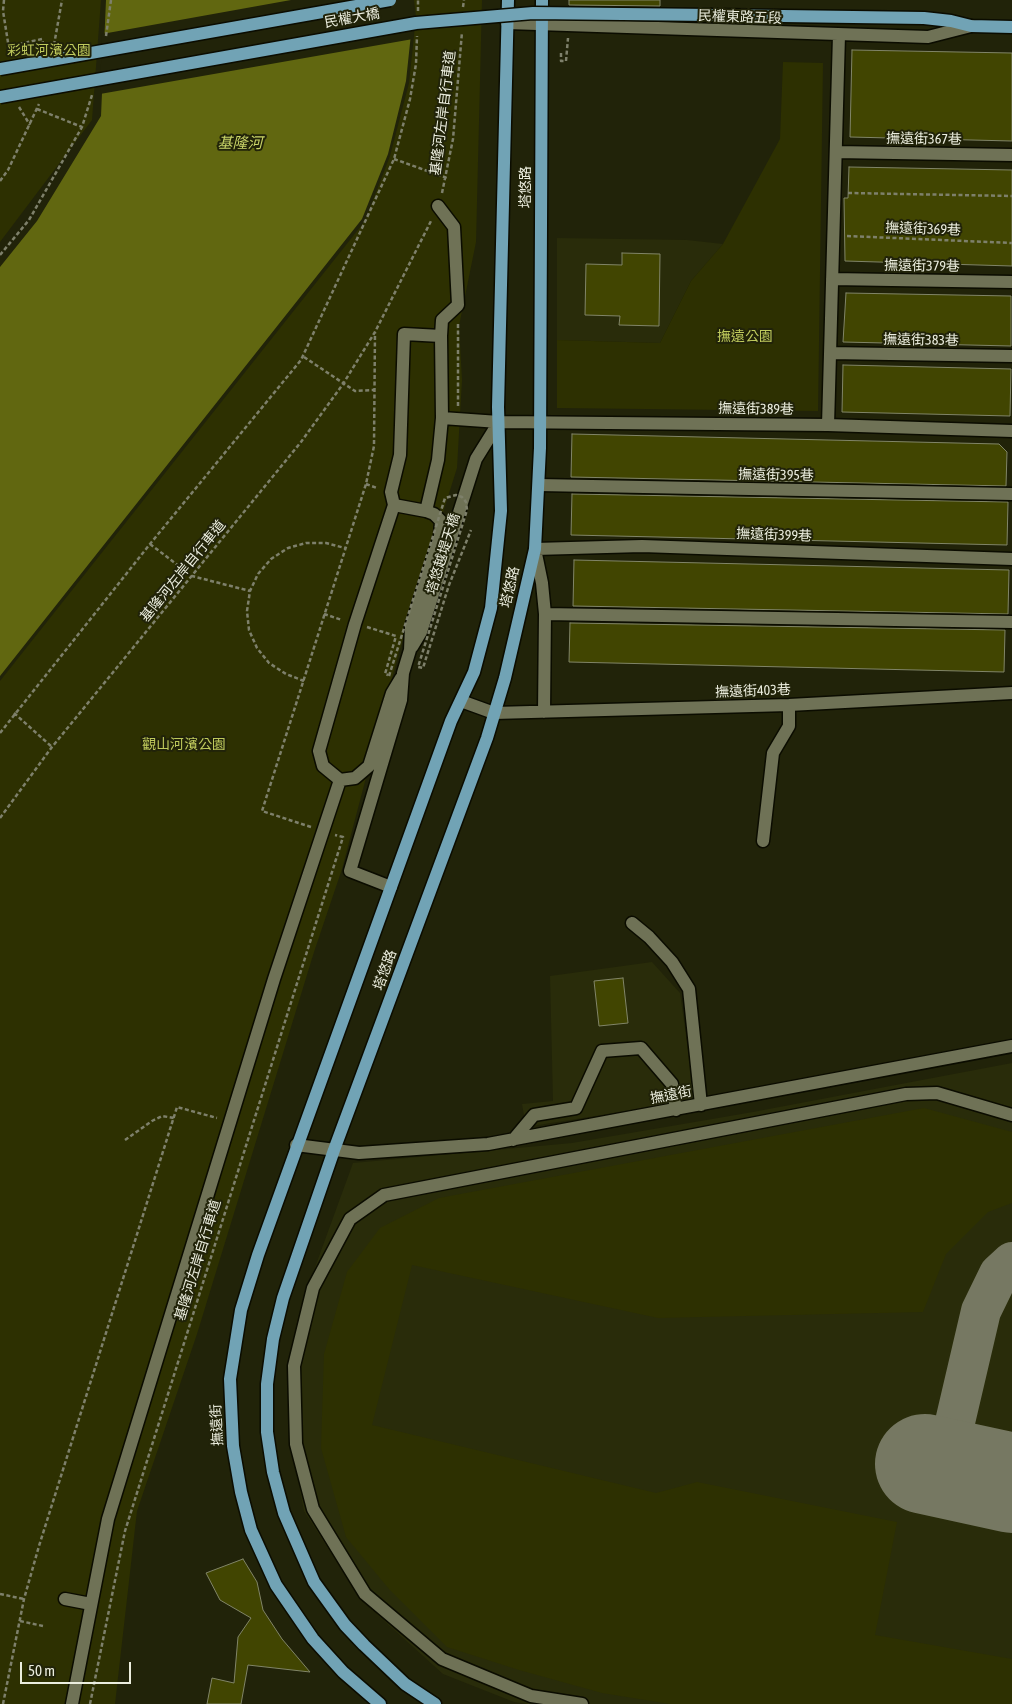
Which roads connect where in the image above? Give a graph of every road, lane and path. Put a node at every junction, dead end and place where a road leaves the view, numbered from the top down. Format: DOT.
graph roads {
  1 [pos="390,0"];
  2 [pos="418,0"];
  3 [pos="464,0"];
  4 [pos="508,0"];
  5 [pos="542,0"];
  6 [pos="463,9"];
  7 [pos="924,18"];
  8 [pos="418,20"];
  9 [pos="507,23"];
  10 [pos="540,24"];
  11 [pos="970,26"];
  12 [pos="1012,27"];
  13 [pos="462,28"];
  14 [pos="417,29"];
  15 [pos="839,35"];
  16 [pos="568,38"];
  17 [pos="19,44"];
  18 [pos="24,50"];
  19 [pos="562,53"];
  20 [pos="0,69"];
  21 [pos="95,86"];
  22 [pos="0,96"];
  23 [pos="37,109"];
  24 [pos="82,127"];
  25 [pos="836,152"];
  26 [pos="1012,156"];
  27 [pos="394,159"];
  28 [pos="447,178"];
  29 [pos="834,192"];
  30 [pos="1012,196"];
  31 [pos="438,206"];
  32 [pos="833,236"];
  33 [pos="1012,242"];
  34 [pos="0,255"];
  35 [pos="832,279"];
  36 [pos="1012,282"];
  37 [pos="458,305"];
  38 [pos="375,332"];
  39 [pos="441,336"];
  40 [pos="830,353"];
  41 [pos="1012,356"];
  42 [pos="303,357"];
  43 [pos="343,384"];
  44 [pos="374,390"];
  45 [pos="442,418"];
  46 [pos="458,419"];
  47 [pos="499,422"];
  48 [pos="540,422"];
  49 [pos="828,425"];
  50 [pos="1012,431"];
  51 [pos="539,485"];
  52 [pos="1012,494"];
  53 [pos="394,505"];
  54 [pos="426,511"];
  55 [pos="465,518"];
  56 [pos="471,520"];
  57 [pos="471,530"];
  58 [pos="150,544"];
  59 [pos="345,548"];
  60 [pos="535,549"];
  61 [pos="1012,559"];
  62 [pos="192,576"];
  63 [pos="250,591"];
  64 [pos="324,614"];
  65 [pos="545,614"];
  66 [pos="1012,622"];
  67 [pos="355,624"];
  68 [pos="410,650"];
  69 [pos="403,673"];
  70 [pos="304,681"];
  71 [pos="1012,692"];
  72 [pos="460,701"];
  73 [pos="789,705"];
  74 [pos="544,712"];
  75 [pos="14,713"];
  76 [pos="494,713"];
  77 [pos="0,733"];
  78 [pos="52,747"];
  79 [pos="340,780"];
  80 [pos="0,818"];
  81 [pos="334,834"];
  82 [pos="306,835"];
  83 [pos="763,840"];
  84 [pos="391,887"];
  85 [pos="632,923"];
  86 [pos="1012,1046"];
  87 [pos="701,1105"];
  88 [pos="676,1110"];
  89 [pos="1012,1115"];
  90 [pos="174,1118"];
  91 [pos="217,1118"];
  92 [pos="125,1140"];
  93 [pos="513,1140"];
  94 [pos="296,1145"];
  95 [pos="334,1150"];
  96 [pos="0,1594"];
  97 [pos="65,1599"];
  98 [pos="24,1600"];
  99 [pos="91,1604"];
  100 [pos="20,1621"];
  101 [pos="43,1626"];
  102 [pos="3,1704"];
  103 [pos="72,1704"];
  104 [pos="90,1704"];
  105 [pos="380,1704"];
  106 [pos="435,1704"];
  107 [pos="582,1704"];
  1 -- 20 [label="main road, 民權大橋, bridge"];
  2 -- 8 [label="path"];
  3 -- 6 [label="path"];
  4 -- 9 [label="main road, 塔悠路"];
  5 -- 10 [label="main road, 塔悠路"];
  7 -- 11 [label="main road, 民權東路五段"];
  7 -- 22 [label="main road, 民權大橋, bridge"];
  9 -- 10 [label="street, 民權東路五段"];
  9 -- 47 [label="main road, 塔悠路"];
  10 -- 15 [label="street, 民權東路五段"];
  10 -- 48 [label="main road, 塔悠路"];
  11 -- 12 [label="main road, 民權東路五段"];
  11 -- 15 [label="street, 民權東路五段"];
  13 -- 28 [label="path, 基隆河左岸自行車道"];
  14 -- 27 [label="path"];
  15 -- 25 [label="street"];
  16 -- 19 [label="path"];
  17 -- 18 [label="path"];
  21 -- 24 [label="path"];
  23 -- 24 [label="path"];
  24 -- 34 [label="path"];
  25 -- 26 [label="street, 撫遠街367巷"];
  25 -- 29 [label="street"];
  27 -- 28 [label="path"];
  27 -- 42 [label="path"];
  28 -- 31 [label="path, 基隆河左岸自行車道"];
  29 -- 30 [label="path"];
  29 -- 32 [label="street"];
  31 -- 37 [label="street"];
  31 -- 38 [label="path, 基隆河左岸自行車道"];
  32 -- 33 [label="path, 撫遠街369巷"];
  32 -- 35 [label="street"];
  35 -- 36 [label="street, 撫遠街379巷"];
  35 -- 40 [label="street"];
  37 -- 39 [label="street"];
  37 -- 46 [label="path"];
  38 -- 43 [label="path, 基隆河左岸自行車道"];
  38 -- 44 [label="path, 基隆河左岸自行車道"];
  39 -- 45 [label="street"];
  39 -- 53 [label="street"];
  40 -- 41 [label="street, 撫遠街383巷"];
  40 -- 49 [label="street"];
  42 -- 43 [label="path"];
  42 -- 58 [label="path"];
  43 -- 44 [label="path"];
  43 -- 62 [label="path, 基隆河左岸自行車道"];
  44 -- 59 [label="path, 基隆河左岸自行車道"];
  45 -- 46 [label="street, 撫遠街389巷"];
  45 -- 54 [label="street"];
  46 -- 47 [label="street, 撫遠街389巷"];
  47 -- 48 [label="street, 撫遠街389巷"];
  47 -- 68 [label="street"];
  47 -- 72 [label="main road, 塔悠路"];
  48 -- 49 [label="street, 撫遠街389巷"];
  48 -- 51 [label="main road, 塔悠路"];
  49 -- 50 [label="street, 撫遠街389巷"];
  51 -- 52 [label="street, 撫遠街395巷"];
  51 -- 60 [label="main road, 塔悠路"];
  53 -- 54 [label="street"];
  53 -- 67 [label="street"];
  54 -- 68 [label="street"];
  55 -- 56 [label="path, bridge"];
  55 -- 57 [label="path, 塔悠越堤天橋, bridge"];
  55 -- 67 [label="path, 塔悠越堤天橋, bridge"];
  58 -- 62 [label="path"];
  58 -- 75 [label="path"];
  59 -- 63 [label="path"];
  59 -- 64 [label="path, 基隆河左岸自行車道"];
  60 -- 61 [label="street, 撫遠街399巷"];
  60 -- 65 [label="street"];
  60 -- 76 [label="main road, 塔悠路"];
  62 -- 63 [label="path"];
  62 -- 78 [label="path, 基隆河左岸自行車道"];
  63 -- 70 [label="path"];
  64 -- 67 [label="path"];
  64 -- 70 [label="path, 基隆河左岸自行車道"];
  65 -- 66 [label="street"];
  65 -- 74 [label="street"];
  67 -- 79 [label="street"];
  68 -- 69 [label="street"];
  69 -- 79 [label="street"];
  69 -- 84 [label="street"];
  70 -- 82 [label="path, 基隆河左岸自行車道"];
  71 -- 73 [label="street, 撫遠街403巷"];
  72 -- 76 [label="street"];
  72 -- 84 [label="main road, 塔悠路"];
  73 -- 74 [label="street, 撫遠街403巷"];
  73 -- 83 [label="street"];
  74 -- 76 [label="street, 撫遠街403巷"];
  75 -- 77 [label="path"];
  75 -- 78 [label="path"];
  76 -- 95 [label="main road, 塔悠路"];
  78 -- 80 [label="path, 基隆河左岸自行車道"];
  79 -- 99 [label="street"];
  81 -- 104 [label="path, 基隆河左岸自行車道"];
  84 -- 94 [label="main road, 塔悠路"];
  85 -- 87 [label="street"];
  86 -- 87 [label="street, 撫遠街"];
  87 -- 88 [label="street, 撫遠街"];
  88 -- 93 [label="street, 撫遠街"];
  88 -- 93 [label="street"];
  89 -- 107 [label="street"];
  90 -- 91 [label="path"];
  90 -- 92 [label="path"];
  90 -- 98 [label="path"];
  93 -- 95 [label="street, 撫遠街"];
  94 -- 95 [label="street, 撫遠街"];
  94 -- 105 [label="main road, 撫遠街"];
  95 -- 106 [label="main road"];
  96 -- 98 [label="path"];
  97 -- 99 [label="street"];
  98 -- 100 [label="path"];
  99 -- 103 [label="street"];
  100 -- 101 [label="path"];
  100 -- 102 [label="path"];
}
